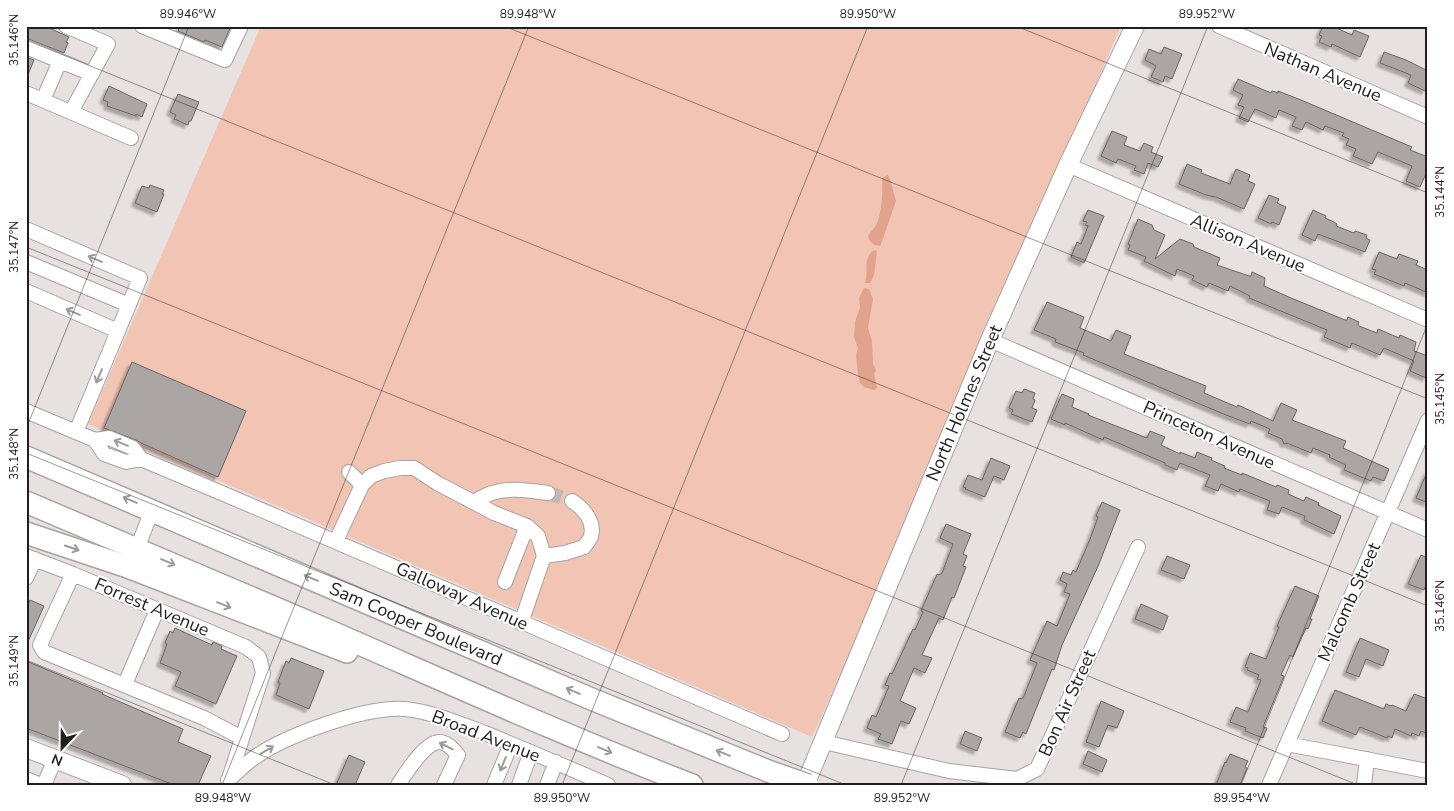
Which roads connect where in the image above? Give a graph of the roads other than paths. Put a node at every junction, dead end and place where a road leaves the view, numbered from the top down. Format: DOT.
graph roads {
  1 [pos="66,26"];
  2 [pos="142,26"];
  3 [pos="241,26"];
  4 [pos="1134,26"];
  5 [pos="1219,26"];
  6 [pos="26,47"];
  7 [pos="60,61"];
  8 [pos="92,74"];
  9 [pos="26,93"];
  10 [pos="42,100"];
  11 [pos="71,112"];
  12 [pos="1428,117"];
  13 [pos="131,138"];
  14 [pos="1068,165"];
  15 [pos="26,230"];
  16 [pos="26,262"];
  17 [pos="26,291"];
  18 [pos="129,305"];
  19 [pos="1428,320"];
  20 [pos="118,331"];
  21 [pos="990,340"];
  22 [pos="26,411"];
  23 [pos="1428,420"];
  24 [pos="76,432"];
  25 [pos="26,456"];
  26 [pos="349,472"];
  27 [pos="362,485"];
  28 [pos="548,494"];
  29 [pos="26,502"];
  30 [pos="474,502"];
  31 [pos="572,502"];
  32 [pos="152,510"];
  33 [pos="1388,513"];
  34 [pos="527,526"];
  35 [pos="1428,530"];
  36 [pos="26,533"];
  37 [pos="336,541"];
  38 [pos="1138,547"];
  39 [pos="137,549"];
  40 [pos="544,556"];
  41 [pos="31,558"];
  42 [pos="73,574"];
  43 [pos="26,578"];
  44 [pos="505,582"];
  45 [pos="157,610"];
  46 [pos="521,622"];
  47 [pos="125,684"];
  48 [pos="512,711"];
  49 [pos="782,734"];
  50 [pos="242,738"];
  51 [pos="824,742"];
  52 [pos="511,744"];
  53 [pos="1286,744"];
  54 [pos="26,748"];
  55 [pos="532,752"];
  56 [pos="55,759"];
  57 [pos="1366,759"];
  58 [pos="556,762"];
  59 [pos="1428,771"];
  60 [pos="87,778"];
  61 [pos="26,779"];
  62 [pos="581,779"];
  63 [pos="226,782"];
  64 [pos="42,785"];
  65 [pos="122,785"];
  66 [pos="398,785"];
  67 [pos="444,785"];
  68 [pos="494,785"];
  69 [pos="518,785"];
  70 [pos="547,785"];
  71 [pos="608,785"];
  72 [pos="692,785"];
  73 [pos="806,785"];
  74 [pos="1268,785"];
  75 [pos="1364,785"];
  1 -- 8 [label="street"];
  2 -- 3 [label="street"];
  4 -- 14 [label="main road, North Holmes Street"];
  5 -- 12 [label="street, Nathan Avenue"];
  6 -- 7 [label="street"];
  7 -- 8 [label="street"];
  7 -- 10 [label="street"];
  8 -- 11 [label="street"];
  9 -- 10 [label="street"];
  10 -- 11 [label="street"];
  11 -- 13 [label="street"];
  14 -- 19 [label="street, Allison Avenue"];
  14 -- 21 [label="main road, North Holmes Street"];
  18 -- 15 [label="street, one-way"];
  16 -- 18 [label="street"];
  20 -- 17 [label="street, one-way"];
  18 -- 20 [label="street"];
  20 -- 24 [label="street, one-way"];
  21 -- 33 [label="street, Princeton Avenue"];
  21 -- 51 [label="main road, North Holmes Street"];
  22 -- 24 [label="street, Galloway Avenue"];
  23 -- 33 [label="street, Malcomb Street"];
  24 -- 37 [label="street, Galloway Avenue"];
  32 -- 25 [label="highway, Sam Cooper Boulevard, one-way"];
  26 -- 27 [label="street"];
  27 -- 30 [label="street"];
  27 -- 37 [label="street"];
  28 -- 30 [label="street"];
  29 -- 39 [label="highway"];
  30 -- 34 [label="street"];
  31 -- 40 [label="street"];
  32 -- 39 [label="street"];
  73 -- 32 [label="highway, Sam Cooper Boulevard, one-way, bridge"];
  33 -- 35 [label="street, Princeton Avenue"];
  33 -- 53 [label="street, Malcomb Street"];
  34 -- 40 [label="street"];
  34 -- 44 [label="street"];
  36 -- 48 [label="highway, one-way"];
  37 -- 46 [label="street, Galloway Avenue"];
  38 -- 51 [label="street, Bon Air Street"];
  39 -- 48 [label="highway, one-way"];
  40 -- 46 [label="street"];
  41 -- 42 [label="street, Forrest Avenue"];
  41 -- 43 [label="street"];
  42 -- 45 [label="street, Forrest Avenue"];
  42 -- 47 [label="street"];
  45 -- 47 [label="street"];
  45 -- 50 [label="street, Forrest Avenue"];
  46 -- 49 [label="street, Galloway Avenue"];
  47 -- 50 [label="street"];
  48 -- 72 [label="highway, one-way"];
  50 -- 63 [label="street"];
  51 -- 73 [label="main road, North Holmes Street"];
  52 -- 55 [label="street, Broad Avenue"];
  63 -- 52 [label="street, Broad Avenue, one-way"];
  52 -- 68 [label="street, one-way"];
  53 -- 57 [label="street"];
  53 -- 74 [label="street, Malcomb Street"];
  54 -- 56 [label="main road"];
  55 -- 58 [label="street, Broad Avenue"];
  55 -- 69 [label="street"];
  56 -- 60 [label="main road"];
  56 -- 64 [label="street"];
  57 -- 59 [label="street"];
  57 -- 75 [label="street"];
  58 -- 62 [label="street, Broad Avenue"];
  58 -- 70 [label="street"];
  60 -- 65 [label="main road"];
  61 -- 64 [label="street"];
  62 -- 71 [label="street, Broad Avenue"];
  67 -- 66 [label="street, one-way"];
}
